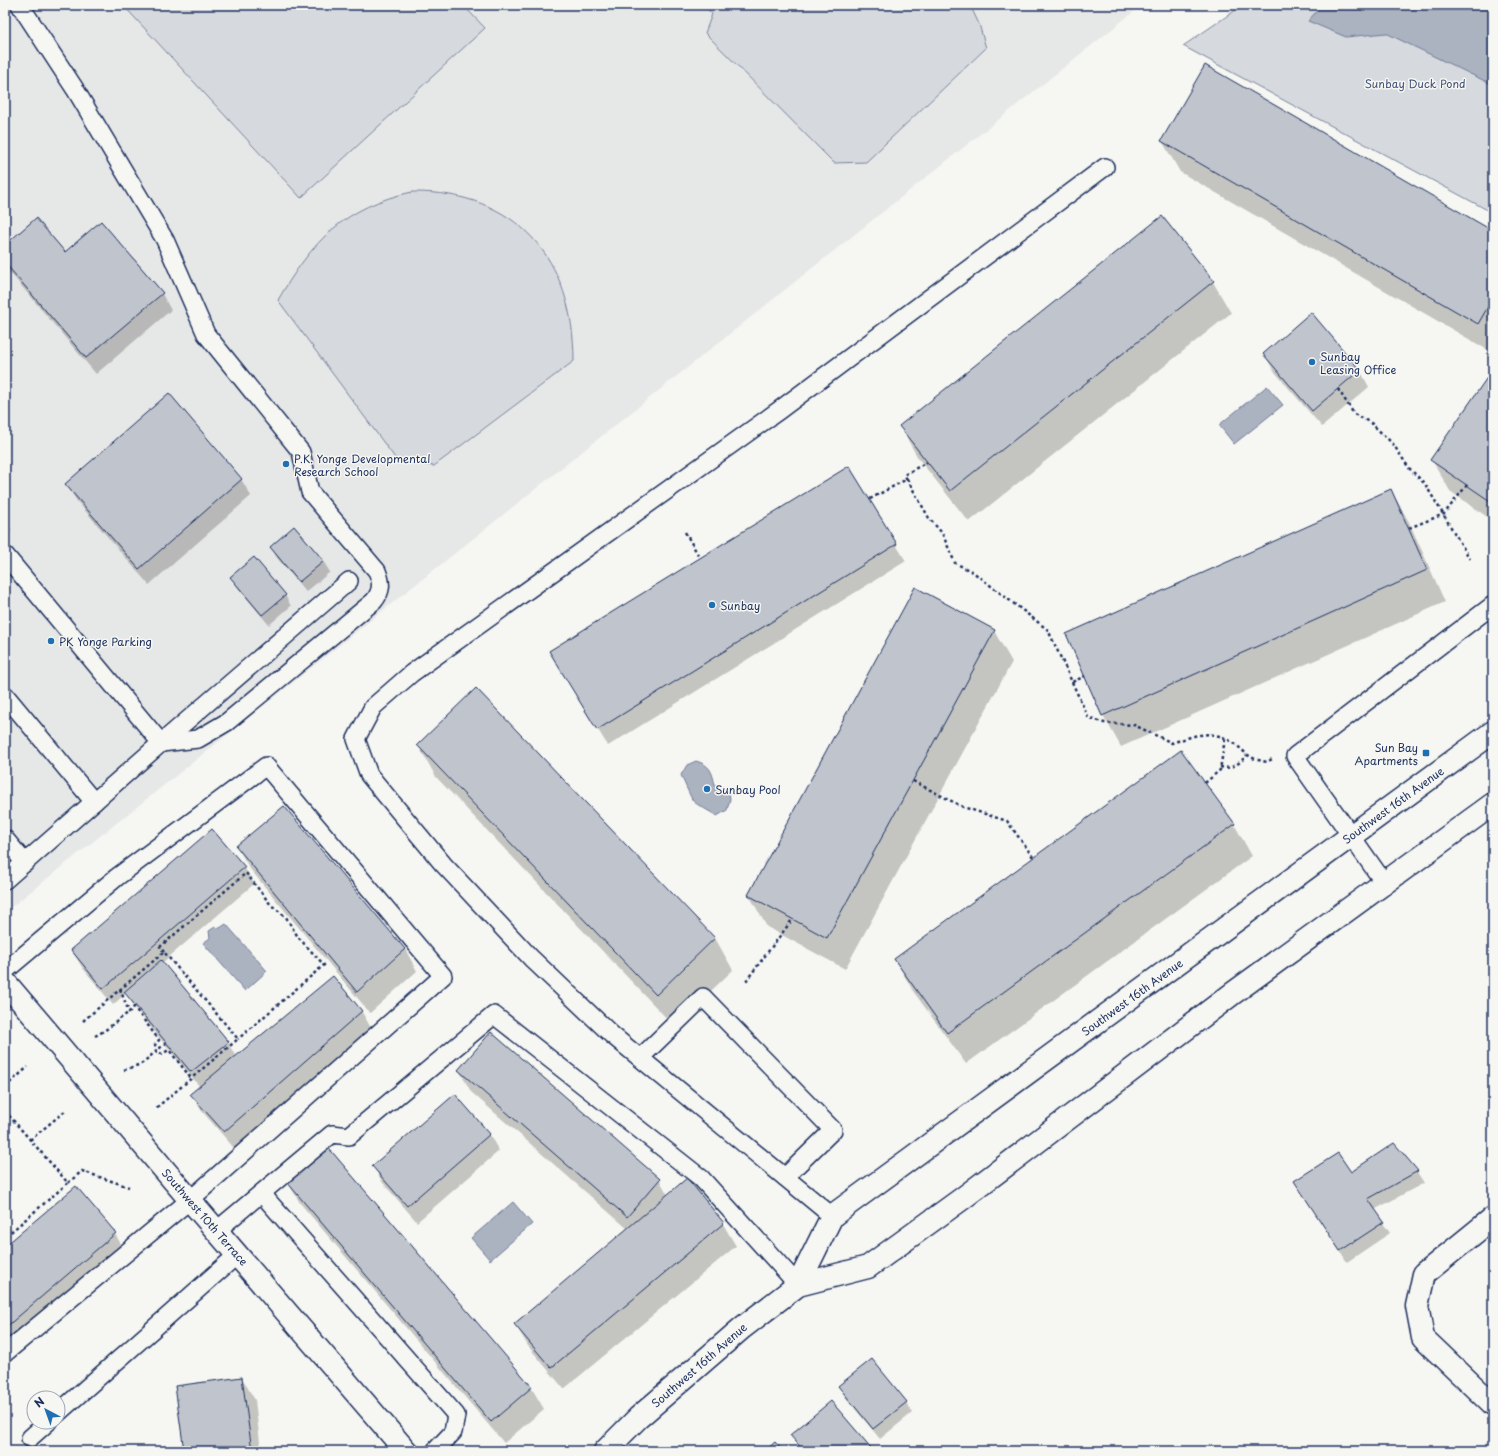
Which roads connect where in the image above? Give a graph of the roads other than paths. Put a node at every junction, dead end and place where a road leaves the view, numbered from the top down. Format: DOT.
graph roads {
  1 [pos="20,5"];
  2 [pos="1105,166"];
  3 [pos="5,556"];
  4 [pos="350,581"];
  5 [pos="1493,605"];
  6 [pos="5,695"];
  7 [pos="1493,732"];
  8 [pos="161,743"];
  9 [pos="94,802"];
  10 [pos="1493,804"];
  11 [pos="1351,836"];
  12 [pos="5,839"];
  13 [pos="25,863"];
  14 [pos="5,880"];
  15 [pos="1385,884"];
  16 [pos="5,971"];
  17 [pos="5,982"];
  18 [pos="640,1058"];
  19 [pos="785,1177"];
  20 [pos="262,1194"];
  21 [pos="190,1200"];
  22 [pos="832,1216"];
  23 [pos="1493,1218"];
  24 [pos="216,1231"];
  25 [pos="237,1255"];
  26 [pos="798,1285"];
  27 [pos="5,1353"];
  28 [pos="1493,1405"];
  29 [pos="66,1406"];
  30 [pos="39,1430"];
  31 [pos="30,1438"];
  32 [pos="406,1451"];
  33 [pos="435,1451"];
  34 [pos="605,1451"];
  1 -- 8 [label="lane"];
  2 -- 18 [label="lane"];
  3 -- 8 [label="lane"];
  4 -- 8 [label="lane"];
  5 -- 11 [label="lane"];
  6 -- 9 [label="lane"];
  7 -- 11 [label="main road, Southwest 16th Avenue"];
  8 -- 9 [label="lane"];
  9 -- 13 [label="lane"];
  10 -- 15 [label="main road, Southwest 16th Avenue"];
  11 -- 15 [label="lane"];
  11 -- 22 [label="main road, Southwest 16th Avenue"];
  12 -- 13 [label="lane"];
  13 -- 14 [label="lane"];
  15 -- 26 [label="main road, Southwest 16th Avenue"];
  16 -- 21 [label="lane"];
  17 -- 21 [label="main road, Southwest 10th Terrace"];
  18 -- 19 [label="lane"];
  18 -- 19 [label="lane"];
  19 -- 22 [label="lane"];
  20 -- 24 [label="lane"];
  20 -- 26 [label="lane"];
  20 -- 33 [label="lane"];
  21 -- 24 [label="main road, Southwest 10th Terrace"];
  21 -- 27 [label="lane"];
  22 -- 26 [label="main road, Southwest 16th Avenue"];
  23 -- 28 [label="main road"];
  24 -- 25 [label="main road, Southwest 10th Terrace"];
  25 -- 29 [label="lane"];
  25 -- 32 [label="main road, Southwest 10th Terrace"];
  26 -- 34 [label="main road, Southwest 16th Avenue"];
  30 -- 31 [label="lane"];
}
